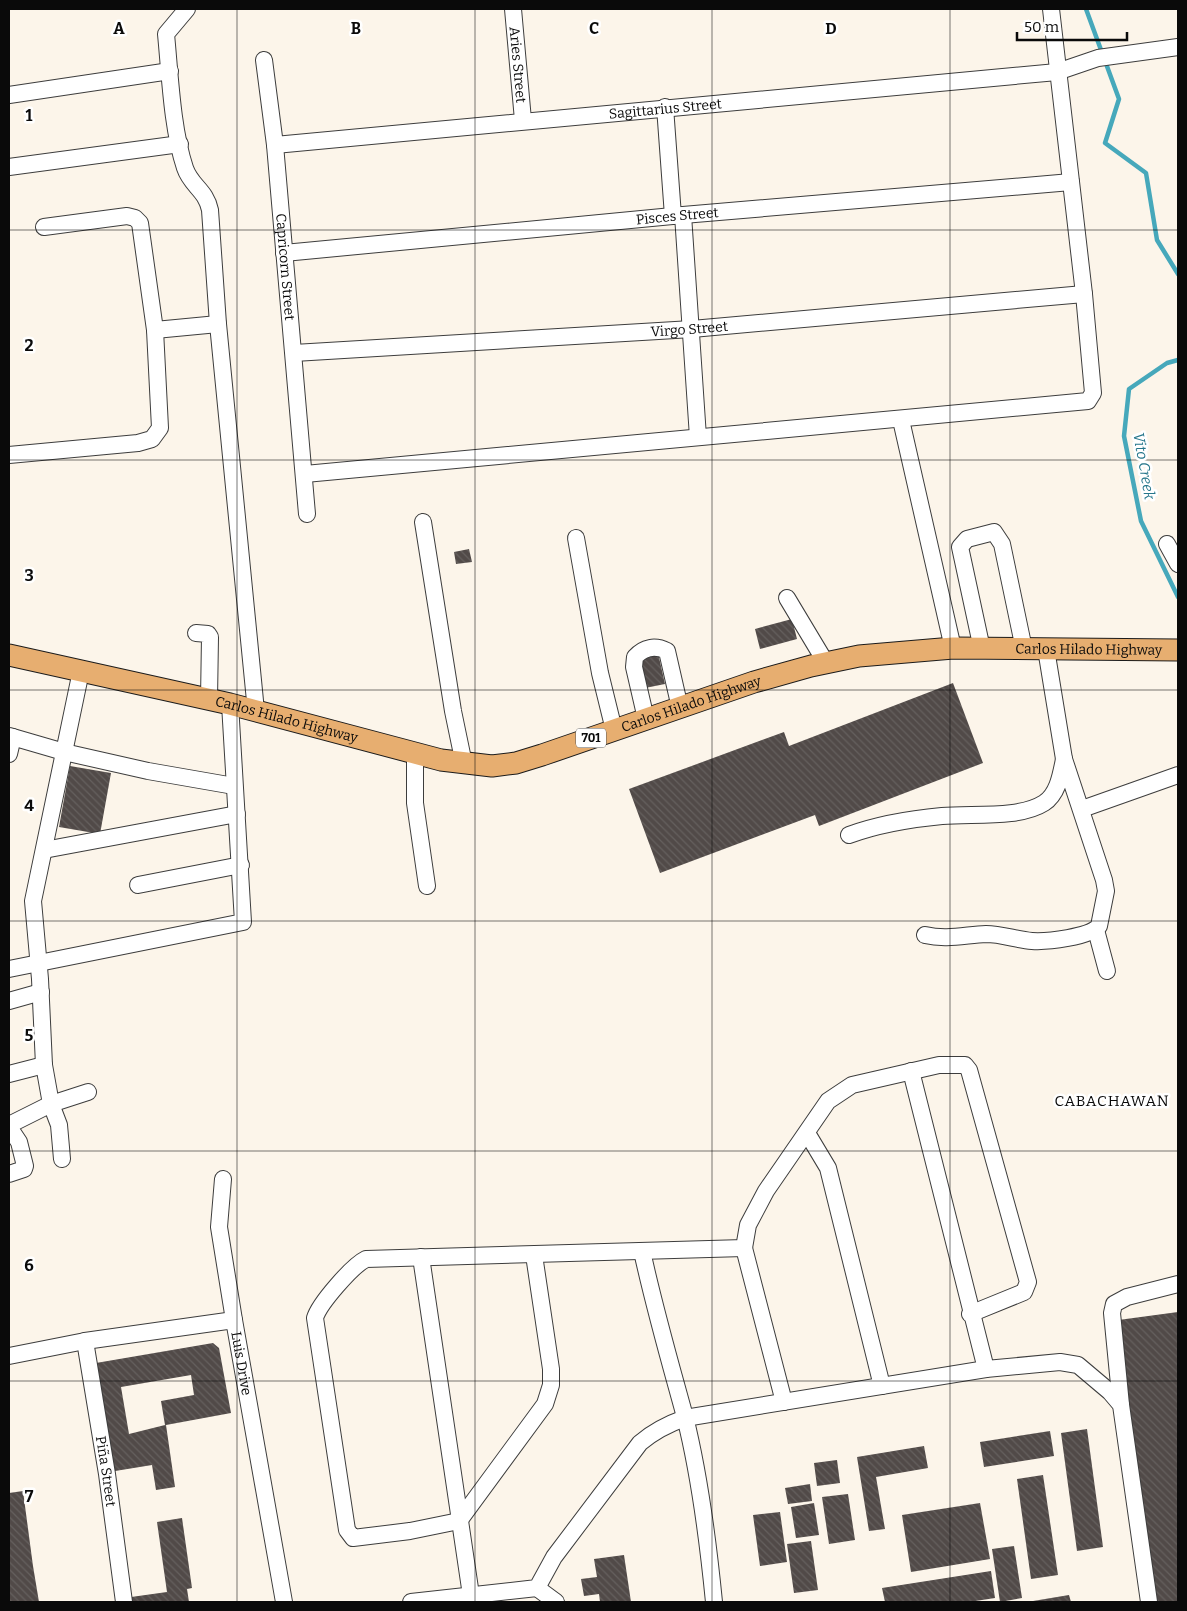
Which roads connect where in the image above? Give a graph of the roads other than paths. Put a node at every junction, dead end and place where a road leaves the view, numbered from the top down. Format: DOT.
graph roads {
  1 [pos="187,9"];
  2 [pos="513,9"];
  3 [pos="1051,9"];
  4 [pos="1178,47"];
  5 [pos="264,60"];
  6 [pos="170,71"];
  7 [pos="1057,72"];
  8 [pos="9,95"];
  9 [pos="665,107"];
  10 [pos="523,120"];
  11 [pos="180,144"];
  12 [pos="274,145"];
  13 [pos="9,166"];
  14 [pos="1071,182"];
  15 [pos="678,215"];
  16 [pos="44,227"];
  17 [pos="284,253"];
  18 [pos="1084,294"];
  19 [pos="218,324"];
  20 [pos="692,329"];
  21 [pos="155,330"];
  22 [pos="294,353"];
  23 [pos="901,420"];
  24 [pos="698,437"];
  25 [pos="9,455"];
  26 [pos="304,474"];
  27 [pos="307,514"];
  28 [pos="423,522"];
  29 [pos="576,538"];
  30 [pos="1167,544"];
  31 [pos="1178,564"];
  32 [pos="787,598"];
  33 [pos="196,632"];
  34 [pos="953,648"];
  35 [pos="982,648"];
  36 [pos="1024,649"];
  37 [pos="1046,649"];
  38 [pos="1178,650"];
  39 [pos="9,655"];
  40 [pos="826,663"];
  41 [pos="81,671"];
  42 [pos="210,699"];
  43 [pos="230,704"];
  44 [pos="680,708"];
  45 [pos="256,711"];
  46 [pos="646,719"];
  47 [pos="614,730"];
  48 [pos="11,736"];
  49 [pos="64,752"];
  50 [pos="415,753"];
  51 [pos="9,754"];
  52 [pos="1064,759"];
  53 [pos="464,764"];
  54 [pos="1178,775"];
  55 [pos="234,786"];
  56 [pos="1082,809"];
  57 [pos="237,814"];
  58 [pos="849,835"];
  59 [pos="44,850"];
  60 [pos="241,864"];
  61 [pos="138,885"];
  62 [pos="427,886"];
  63 [pos="1096,930"];
  64 [pos="925,935"];
  65 [pos="38,964"];
  66 [pos="9,969"];
  67 [pos="1107,970"];
  68 [pos="41,992"];
  69 [pos="9,1001"];
  70 [pos="44,1065"];
  71 [pos="911,1071"];
  72 [pos="9,1074"];
  73 [pos="88,1092"];
  74 [pos="51,1104"];
  75 [pos="9,1126"];
  76 [pos="807,1133"];
  77 [pos="62,1159"];
  78 [pos="9,1174"];
  79 [pos="223,1179"];
  80 [pos="744,1248"];
  81 [pos="642,1251"];
  82 [pos="534,1255"];
  83 [pos="421,1257"];
  84 [pos="1178,1284"];
  85 [pos="970,1314"];
  86 [pos="234,1320"];
  87 [pos="85,1341"];
  88 [pos="9,1356"];
  89 [pos="986,1369"];
  90 [pos="882,1386"];
  91 [pos="784,1402"];
  92 [pos="1120,1405"];
  93 [pos="685,1418"];
  94 [pos="459,1521"];
  95 [pos="537,1588"];
  96 [pos="471,1598"];
  97 [pos="124,1602"];
  98 [pos="284,1602"];
  99 [pos="411,1602"];
  100 [pos="556,1602"];
  101 [pos="714,1602"];
  102 [pos="1149,1602"];
  1 -- 6 [label="street"];
  2 -- 10 [label="street, Aries Street"];
  3 -- 7 [label="street"];
  4 -- 7 [label="street, Sagittarius Street"];
  5 -- 12 [label="street, Capricorn Street"];
  6 -- 8 [label="street"];
  6 -- 11 [label="street"];
  7 -- 9 [label="street, Sagittarius Street"];
  7 -- 14 [label="street"];
  9 -- 10 [label="street, Sagittarius Street"];
  9 -- 15 [label="street"];
  10 -- 12 [label="street, Sagittarius Street"];
  11 -- 13 [label="street"];
  11 -- 19 [label="street"];
  12 -- 17 [label="street, Capricorn Street"];
  14 -- 15 [label="street, Pisces Street"];
  14 -- 18 [label="street"];
  15 -- 17 [label="street, Pisces Street"];
  15 -- 20 [label="street"];
  16 -- 21 [label="street"];
  17 -- 22 [label="street, Capricorn Street"];
  18 -- 20 [label="street, Virgo Street"];
  18 -- 23 [label="street"];
  19 -- 21 [label="street"];
  19 -- 45 [label="street"];
  20 -- 22 [label="street, Virgo Street"];
  20 -- 24 [label="street"];
  21 -- 25 [label="street"];
  22 -- 26 [label="street, Capricorn Street"];
  23 -- 24 [label="street"];
  23 -- 34 [label="street"];
  24 -- 26 [label="street"];
  26 -- 27 [label="street, Capricorn Street"];
  28 -- 53 [label="street"];
  29 -- 47 [label="street"];
  30 -- 31 [label="street"];
  32 -- 40 [label="street"];
  33 -- 42 [label="street"];
  34 -- 35 [label="main road, Carlos Hilado Highway / 701"];
  34 -- 40 [label="main road, Carlos Hilado Highway / 701"];
  35 -- 36 [label="main road, Carlos Hilado Highway / 701"];
  35 -- 36 [label="street"];
  36 -- 37 [label="main road, Carlos Hilado Highway / 701"];
  37 -- 38 [label="main road, Carlos Hilado Highway / 701"];
  37 -- 52 [label="street"];
  39 -- 41 [label="main road, Carlos Hilado Highway / 701"];
  40 -- 44 [label="main road, Carlos Hilado Highway / 701"];
  41 -- 42 [label="main road, Carlos Hilado Highway / 701"];
  41 -- 49 [label="street"];
  42 -- 43 [label="main road, Carlos Hilado Highway / 701"];
  43 -- 45 [label="main road, Carlos Hilado Highway / 701"];
  43 -- 55 [label="street"];
  44 -- 46 [label="main road, Carlos Hilado Highway / 701"];
  44 -- 46 [label="street"];
  45 -- 50 [label="main road, Carlos Hilado Highway / 701"];
  46 -- 47 [label="main road, Carlos Hilado Highway / 701"];
  47 -- 53 [label="main road, Carlos Hilado Highway / 701"];
  48 -- 49 [label="street"];
  48 -- 51 [label="street"];
  49 -- 55 [label="street"];
  49 -- 59 [label="street"];
  50 -- 53 [label="main road, Carlos Hilado Highway / 701"];
  50 -- 62 [label="street"];
  52 -- 56 [label="street"];
  52 -- 58 [label="street"];
  54 -- 56 [label="street"];
  55 -- 57 [label="street"];
  56 -- 63 [label="street"];
  57 -- 59 [label="street"];
  57 -- 60 [label="street"];
  59 -- 65 [label="street"];
  60 -- 61 [label="street"];
  60 -- 65 [label="street"];
  63 -- 64 [label="street"];
  63 -- 67 [label="street"];
  65 -- 66 [label="street"];
  65 -- 68 [label="street"];
  68 -- 69 [label="street"];
  68 -- 70 [label="street"];
  70 -- 72 [label="street"];
  70 -- 74 [label="street"];
  71 -- 76 [label="street"];
  71 -- 85 [label="street"];
  71 -- 85 [label="street"];
  73 -- 74 [label="street"];
  74 -- 75 [label="street"];
  74 -- 77 [label="street"];
  75 -- 78 [label="street"];
  76 -- 80 [label="street"];
  76 -- 90 [label="street"];
  79 -- 86 [label="street"];
  80 -- 81 [label="street"];
  80 -- 91 [label="street"];
  81 -- 82 [label="street"];
  81 -- 93 [label="street"];
  82 -- 83 [label="street"];
  82 -- 94 [label="street"];
  83 -- 94 [label="street"];
  83 -- 94 [label="street"];
  84 -- 92 [label="street"];
  85 -- 89 [label="street"];
  86 -- 87 [label="street, Luis Drive"];
  86 -- 98 [label="street, Luis Drive"];
  87 -- 88 [label="street, Luis Drive"];
  87 -- 97 [label="street, Piña Street"];
  89 -- 90 [label="street"];
  89 -- 92 [label="street"];
  90 -- 91 [label="street"];
  91 -- 93 [label="street"];
  92 -- 102 [label="street"];
  93 -- 95 [label="street"];
  93 -- 101 [label="street"];
  94 -- 96 [label="street"];
  95 -- 96 [label="street"];
  95 -- 100 [label="street"];
  96 -- 99 [label="street"];
}
